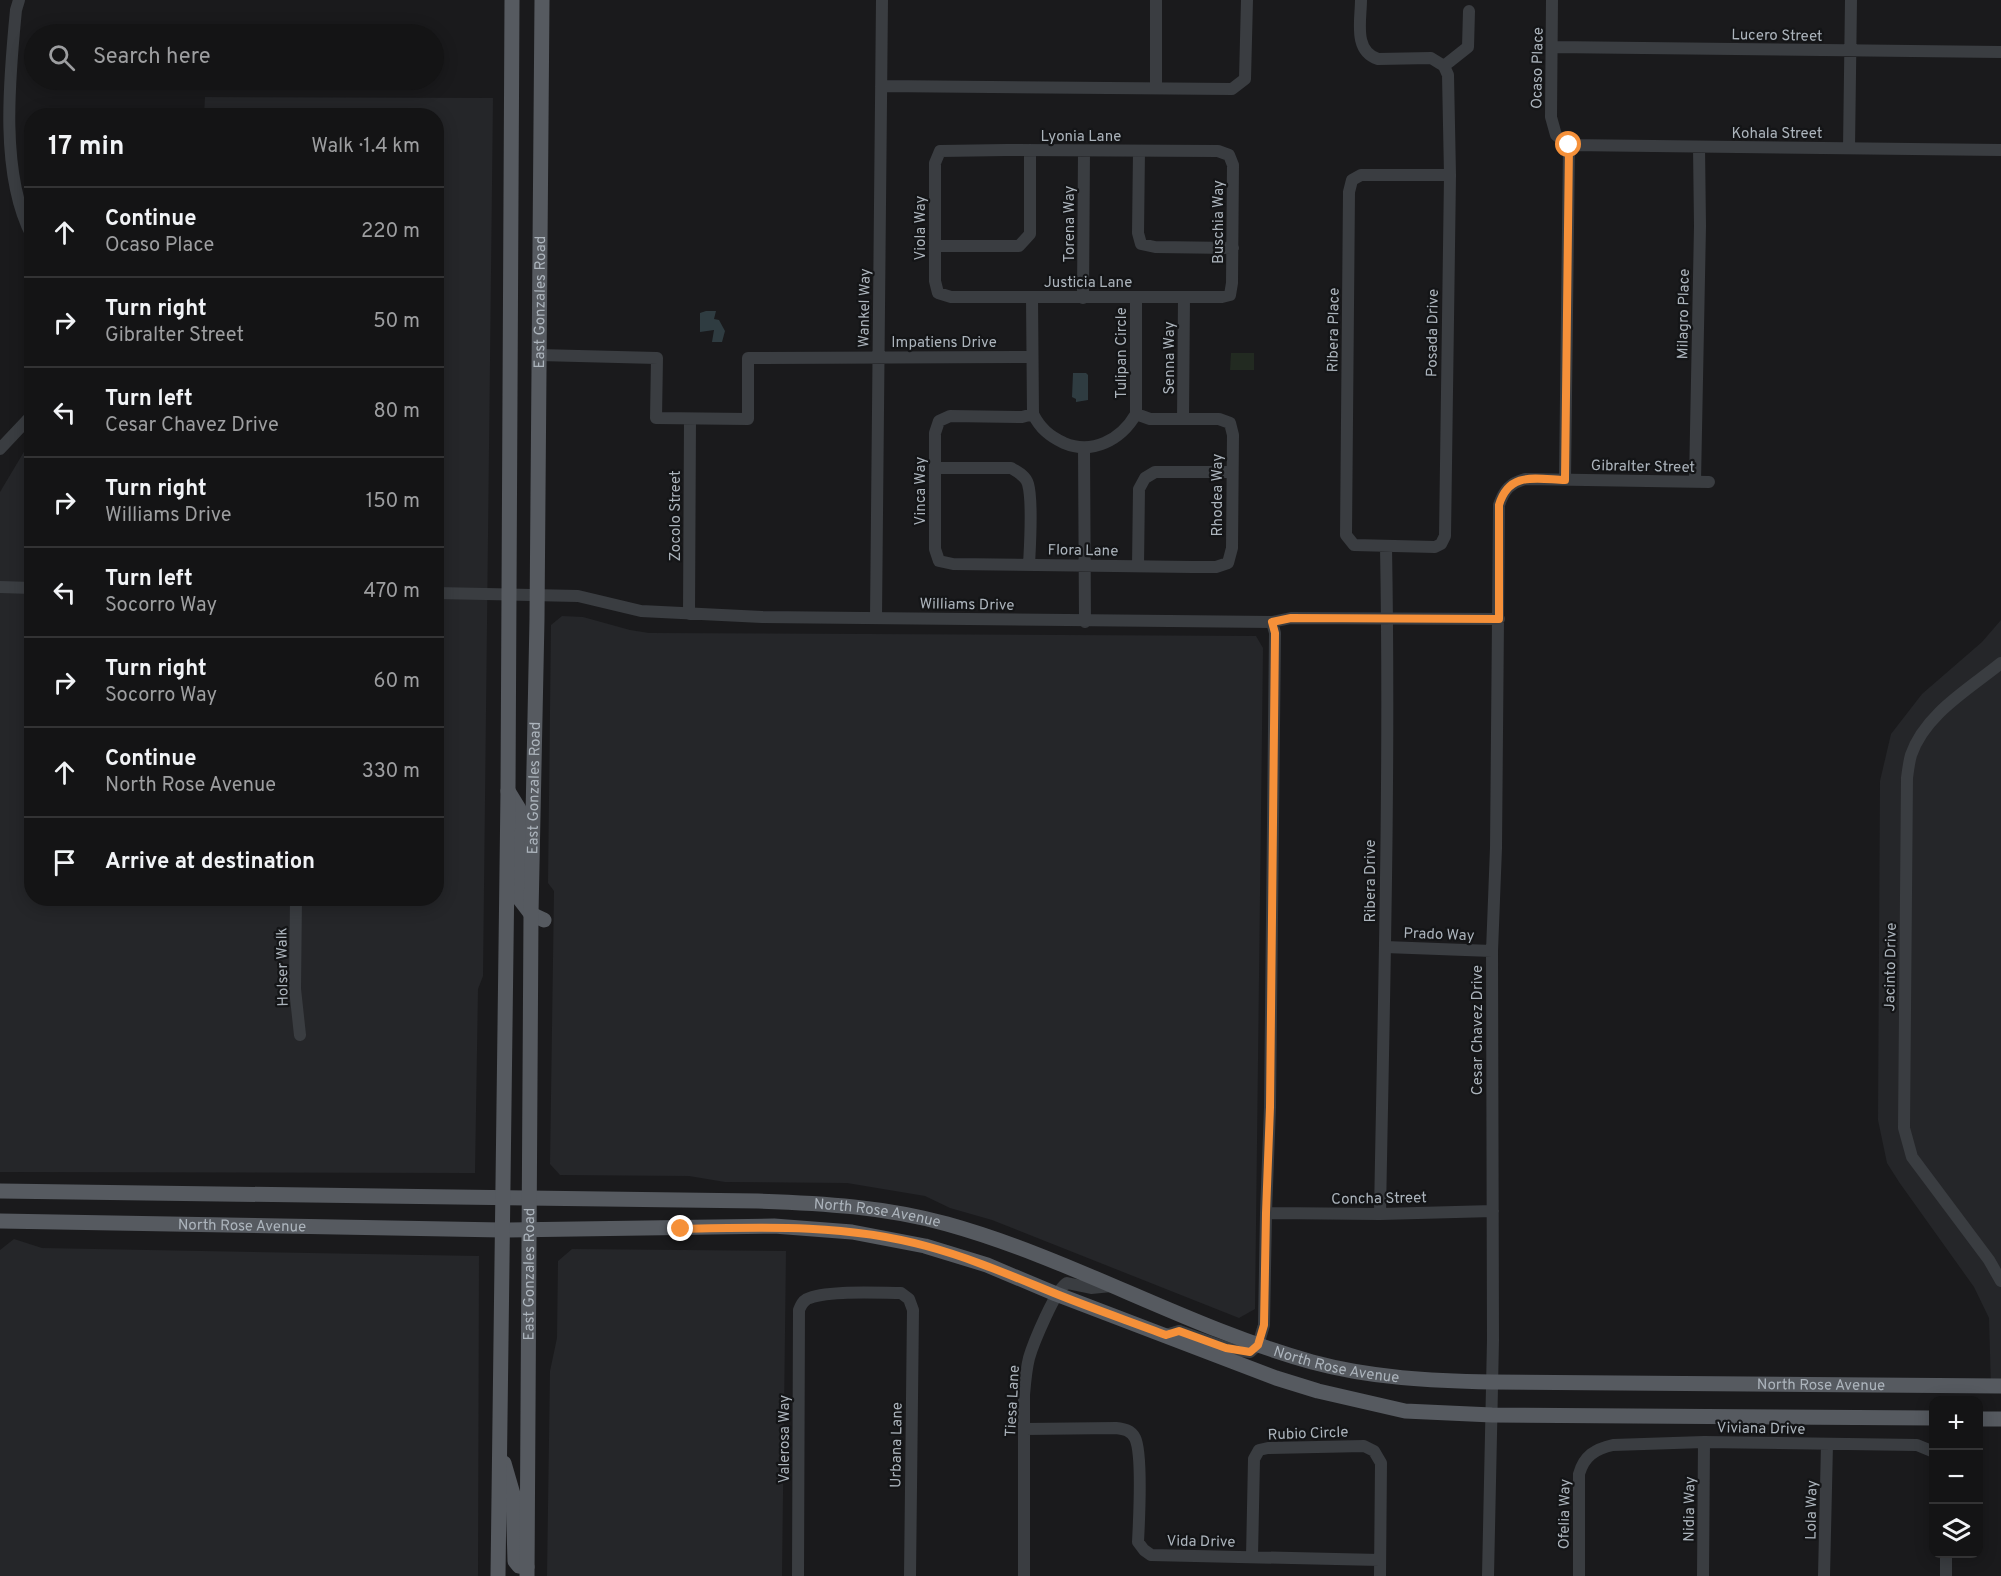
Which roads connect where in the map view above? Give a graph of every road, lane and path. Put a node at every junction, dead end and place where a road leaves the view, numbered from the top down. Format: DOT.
graph roads {
  1 [pos="20,0"];
  2 [pos="512,0"];
  3 [pos="542,0"];
  4 [pos="882,0"];
  5 [pos="1156,0"];
  6 [pos="1247,0"];
  7 [pos="1362,0"];
  8 [pos="1552,0"];
  9 [pos="1851,0"];
  10 [pos="1469,11"];
  11 [pos="1552,47"];
  12 [pos="1851,51"];
  13 [pos="2001,52"];
  14 [pos="1444,66"];
  15 [pos="881,86"];
  16 [pos="1156,88"];
  17 [pos="1569,145"];
  18 [pos="1699,147"];
  19 [pos="1849,148"];
  20 [pos="1030,150"];
  21 [pos="2001,150"];
  22 [pos="1084,151"];
  23 [pos="1139,151"];
  24 [pos="1227,154"];
  25 [pos="938,156"];
  26 [pos="1450,175"];
  27 [pos="24,222"];
  28 [pos="936,246"];
  29 [pos="1233,248"];
  30 [pos="1231,293"];
  31 [pos="944,295"];
  32 [pos="1083,297"];
  33 [pos="1136,297"];
  34 [pos="1184,297"];
  35 [pos="1032,298"];
  36 [pos="539,355"];
  37 [pos="879,356"];
  38 [pos="1032,357"];
  39 [pos="1033,414"];
  40 [pos="1136,414"];
  41 [pos="690,419"];
  42 [pos="1183,419"];
  43 [pos="24,423"];
  44 [pos="1084,448"];
  45 [pos="0,449"];
  46 [pos="935,468"];
  47 [pos="1232,472"];
  48 [pos="1565,480"];
  49 [pos="1695,482"];
  50 [pos="1709,482"];
  51 [pos="1508,487"];
  52 [pos="1386,547"];
  53 [pos="938,558"];
  54 [pos="1228,561"];
  55 [pos="1029,565"];
  56 [pos="1084,566"];
  57 [pos="1138,566"];
  58 [pos="0,587"];
  59 [pos="24,588"];
  60 [pos="444,593"];
  61 [pos="509,594"];
  62 [pos="537,595"];
  63 [pos="689,614"];
  64 [pos="876,617"];
  65 [pos="1387,619"];
  66 [pos="1499,619"];
  67 [pos="1085,622"];
  68 [pos="1272,622"];
  69 [pos="2001,663"];
  70 [pos="508,791"];
  71 [pos="296,906"];
  72 [pos="538,917"];
  73 [pos="1385,947"];
  74 [pos="1492,951"];
  75 [pos="300,1035"];
  76 [pos="0,1191"];
  77 [pos="503,1198"];
  78 [pos="531,1198"];
  79 [pos="1493,1211"];
  80 [pos="1266,1213"];
  81 [pos="1380,1214"];
  82 [pos="0,1221"];
  83 [pos="530,1229"];
  84 [pos="502,1230"];
  85 [pos="2001,1281"];
  86 [pos="1110,1286"];
  87 [pos="1056,1294"];
  88 [pos="913,1315"];
  89 [pos="1166,1335"];
  90 [pos="1258,1345"];
  91 [pos="1492,1382"];
  92 [pos="2001,1386"];
  93 [pos="1492,1416"];
  94 [pos="1929,1418"];
  95 [pos="1983,1419"];
  96 [pos="2001,1419"];
  97 [pos="1025,1429"];
  98 [pos="1704,1442"];
  99 [pos="1827,1444"];
  100 [pos="1929,1450"];
  101 [pos="500,1451"];
  102 [pos="1589,1455"];
  103 [pos="1252,1557"];
  104 [pos="1946,1558"];
  105 [pos="1380,1560"];
  106 [pos="527,1571"];
  107 [pos="502,1573"];
  108 [pos="798,1576"];
  109 [pos="910,1576"];
  110 [pos="1024,1576"];
  111 [pos="1380,1576"];
  112 [pos="1488,1576"];
  113 [pos="1579,1576"];
  114 [pos="1703,1576"];
  115 [pos="1824,1576"];
  116 [pos="1946,1576"];
  1 -- 27 [label="street"];
  2 -- 61 [label="main road, East Gonzales Road"];
  3 -- 36 [label="main road, East Gonzales Road"];
  4 -- 15 [label="street, Wankel Way"];
  5 -- 16 [label="street"];
  6 -- 16 [label="street"];
  7 -- 14 [label="street"];
  8 -- 11 [label="street, Ocaso Place"];
  9 -- 12 [label="street"];
  10 -- 14 [label="street"];
  11 -- 12 [label="street, Lucero Street"];
  11 -- 17 [label="street, Ocaso Place"];
  12 -- 13 [label="street, Lucero Street"];
  12 -- 19 [label="street"];
  14 -- 26 [label="street, Posada Drive"];
  15 -- 16 [label="street"];
  15 -- 37 [label="street, Wankel Way"];
  17 -- 18 [label="street, Kohala Street"];
  17 -- 48 [label="street"];
  18 -- 19 [label="street, Kohala Street"];
  18 -- 49 [label="street, Milagro Place"];
  19 -- 21 [label="street, Kohala Street"];
  20 -- 22 [label="street, Lyonia Lane"];
  20 -- 25 [label="street, Lyonia Lane"];
  20 -- 28 [label="street"];
  22 -- 23 [label="street, Lyonia Lane"];
  22 -- 32 [label="street, Torena Way"];
  23 -- 24 [label="street, Lyonia Lane"];
  23 -- 29 [label="street"];
  24 -- 29 [label="street, Buschia Way"];
  25 -- 28 [label="street, Viola Way"];
  26 -- 52 [label="street, Posada Drive"];
  26 -- 52 [label="street, Ribera Place"];
  28 -- 31 [label="street, Viola Way"];
  29 -- 30 [label="street, Buschia Way"];
  30 -- 34 [label="street, Justicia Lane"];
  31 -- 35 [label="street, Justicia Lane"];
  32 -- 33 [label="street, Justicia Lane"];
  32 -- 35 [label="street, Justicia Lane"];
  33 -- 34 [label="street, Justicia Lane"];
  33 -- 40 [label="street, Tulipan Circle"];
  34 -- 42 [label="street, Senna Way"];
  35 -- 38 [label="street"];
  36 -- 41 [label="street"];
  36 -- 62 [label="main road, East Gonzales Road"];
  37 -- 38 [label="street, Impatiens Drive"];
  37 -- 41 [label="street, Impatiens Drive"];
  37 -- 64 [label="street, Wankel Way"];
  38 -- 39 [label="street"];
  39 -- 44 [label="street"];
  39 -- 46 [label="street, Vinca Way"];
  40 -- 42 [label="street"];
  40 -- 44 [label="street, Tulipan Circle"];
  41 -- 63 [label="street, Zocolo Street"];
  42 -- 47 [label="street, Rhodea Way"];
  43 -- 45 [label="street"];
  44 -- 56 [label="street"];
  46 -- 53 [label="street, Vinca Way"];
  46 -- 55 [label="street"];
  47 -- 54 [label="street, Rhodea Way"];
  47 -- 57 [label="street"];
  48 -- 49 [label="street, Gibralter Street"];
  48 -- 51 [label="street, Gibralter Street"];
  49 -- 50 [label="street, Gibralter Street"];
  51 -- 66 [label="street, Cesar Chavez Drive"];
  52 -- 65 [label="street, Ribera Drive"];
  53 -- 55 [label="street, Flora Lane"];
  54 -- 57 [label="street, Flora Lane"];
  55 -- 56 [label="street, Flora Lane"];
  56 -- 57 [label="street, Flora Lane"];
  56 -- 67 [label="street"];
  58 -- 59 [label="street"];
  60 -- 61 [label="street, Williams Drive"];
  61 -- 62 [label="street, Williams Drive"];
  61 -- 70 [label="main road, East Gonzales Road"];
  62 -- 63 [label="street, Williams Drive"];
  62 -- 72 [label="main road, East Gonzales Road"];
  63 -- 64 [label="street, Williams Drive"];
  64 -- 67 [label="street, Williams Drive"];
  65 -- 66 [label="street, Williams Drive"];
  65 -- 68 [label="street, Williams Drive"];
  65 -- 73 [label="street, Ribera Drive"];
  66 -- 74 [label="street, Cesar Chavez Drive"];
  67 -- 68 [label="street, Williams Drive"];
  68 -- 80 [label="street"];
  69 -- 85 [label="street, Jacinto Drive"];
  70 -- 72 [label="main road"];
  70 -- 77 [label="main road, East Gonzales Road"];
  71 -- 75 [label="street, Holser Walk"];
  72 -- 78 [label="main road, East Gonzales Road"];
  73 -- 74 [label="street, Prado Way"];
  73 -- 81 [label="street, Ribera Drive"];
  74 -- 79 [label="street, Cesar Chavez Drive"];
  76 -- 77 [label="main road, North Rose Avenue"];
  77 -- 78 [label="main road, North Rose Avenue"];
  77 -- 84 [label="main road, East Gonzales Road"];
  78 -- 83 [label="main road, East Gonzales Road"];
  78 -- 86 [label="main road, North Rose Avenue"];
  79 -- 81 [label="street, Concha Street"];
  79 -- 91 [label="street, Cesar Chavez Drive"];
  80 -- 81 [label="street, Concha Street"];
  80 -- 90 [label="street"];
  82 -- 84 [label="main road, North Rose Avenue"];
  83 -- 84 [label="main road, North Rose Avenue"];
  83 -- 87 [label="main road, North Rose Avenue"];
  83 -- 106 [label="main road, East Gonzales Road"];
  84 -- 101 [label="main road, East Gonzales Road"];
  86 -- 87 [label="street"];
  86 -- 90 [label="main road, North Rose Avenue"];
  87 -- 89 [label="main road, North Rose Avenue"];
  87 -- 97 [label="street, Tiesa Lane"];
  88 -- 108 [label="street, Valerosa Way"];
  88 -- 109 [label="street, Urbana Lane"];
  89 -- 90 [label="street"];
  89 -- 93 [label="main road, North Rose Avenue"];
  90 -- 91 [label="main road, North Rose Avenue"];
  91 -- 92 [label="main road, North Rose Avenue"];
  91 -- 93 [label="street, Cesar Chavez Drive"];
  93 -- 94 [label="main road, North Rose Avenue"];
  93 -- 112 [label="street, Cesar Chavez Drive"];
  95 -- 96 [label="main road"];
  97 -- 103 [label="street, Vida Drive"];
  97 -- 110 [label="street, Tiesa Lane"];
  98 -- 99 [label="street, Viviana Drive"];
  98 -- 102 [label="street, Viviana Drive"];
  98 -- 114 [label="street, Nidia Way"];
  99 -- 100 [label="street, Viviana Drive"];
  99 -- 115 [label="street, Lola Way"];
  101 -- 106 [label="main road"];
  101 -- 107 [label="main road, East Gonzales Road"];
  102 -- 113 [label="street, Ofelia Way"];
  103 -- 105 [label="street, Vida Drive"];
  103 -- 105 [label="street, Rubio Circle"];
  104 -- 116 [label="street"];
  105 -- 111 [label="street, Rubio Circle"];
}
